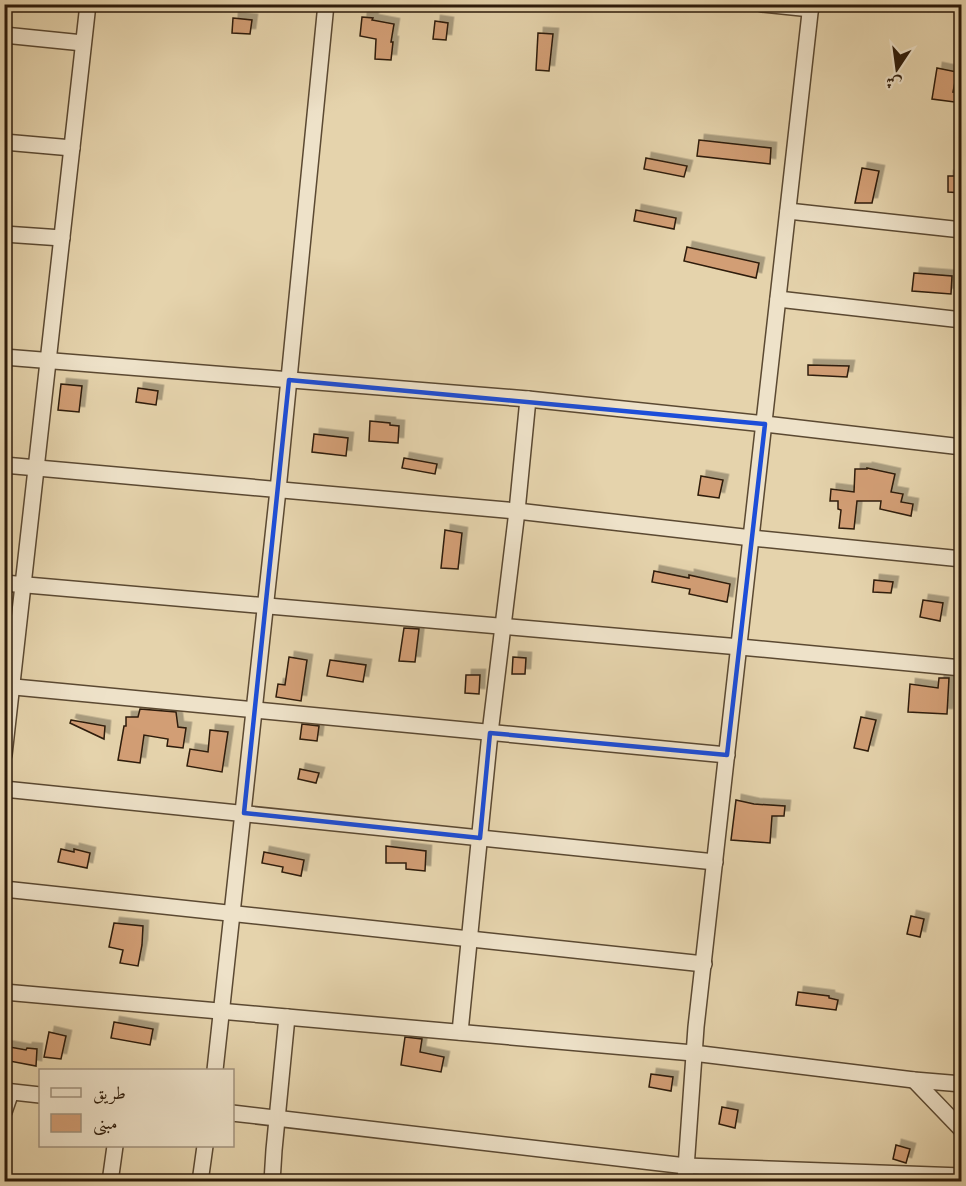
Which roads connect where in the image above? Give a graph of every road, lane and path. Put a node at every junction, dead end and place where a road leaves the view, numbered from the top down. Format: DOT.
graph roads {
  1 [pos="88,4"];
  2 [pos="326,4"];
  3 [pos="762,4"];
  4 [pos="811,7"];
  5 [pos="4,35"];
  6 [pos="83,43"];
  7 [pos="4,142"];
  8 [pos="72,148"];
  9 [pos="788,211"];
  10 [pos="962,230"];
  11 [pos="4,234"];
  12 [pos="62,238"];
  13 [pos="778,299"];
  14 [pos="962,320"];
  15 [pos="4,357"];
  16 [pos="48,361"];
  17 [pos="289,380"];
  18 [pos="528,399"];
  19 [pos="765,424"];
  20 [pos="962,447"];
  21 [pos="4,465"];
  22 [pos="36,468"];
  23 [pos="278,490"];
  24 [pos="516,511"];
  25 [pos="752,537"];
  26 [pos="962,559"];
  27 [pos="4,583"];
  28 [pos="24,585"];
  29 [pos="265,606"];
  30 [pos="503,626"];
  31 [pos="740,647"];
  32 [pos="962,668"];
  33 [pos="8,686"];
  34 [pos="254,710"];
  35 [pos="490,732"];
  36 [pos="4,755"];
  37 [pos="727,755"];
  38 [pos="4,789"];
  39 [pos="244,813"];
  40 [pos="480,837"];
  41 [pos="715,862"];
  42 [pos="4,890"];
  43 [pos="233,914"];
  44 [pos="469,939"];
  45 [pos="704,964"];
  46 [pos="4,992"];
  47 [pos="221,1011"];
  48 [pos="287,1017"];
  49 [pos="460,1032"];
  50 [pos="693,1053"];
  51 [pos="215,1069"];
  52 [pos="914,1080"];
  53 [pos="962,1084"];
  54 [pos="8,1092"];
  55 [pos="39,1095"];
  56 [pos="4,1112"];
  57 [pos="234,1113"];
  58 [pos="277,1117"];
  59 [pos="962,1130"];
  60 [pos="115,1147"];
  61 [pos="205,1147"];
  62 [pos="685,1174"];
  63 [pos="740,1175"];
  64 [pos="831,1176"];
  65 [pos="962,1176"];
  66 [pos="927,1178"];
  67 [pos="110,1182"];
  68 [pos="200,1182"];
  69 [pos="272,1182"];
  1 -- 6 [label="street"];
  2 -- 17 [label="street"];
  3 -- 4 [label="street"];
  4 -- 9 [label="street"];
  5 -- 6 [label="street"];
  6 -- 8 [label="street"];
  7 -- 8 [label="street"];
  8 -- 12 [label="street"];
  9 -- 10 [label="street"];
  9 -- 13 [label="street"];
  11 -- 12 [label="street"];
  12 -- 16 [label="street"];
  13 -- 14 [label="street"];
  13 -- 19 [label="street"];
  15 -- 16 [label="street"];
  16 -- 17 [label="street"];
  16 -- 22 [label="street"];
  17 -- 18 [label="street"];
  17 -- 23 [label="street"];
  18 -- 19 [label="street"];
  18 -- 24 [label="street"];
  19 -- 20 [label="street"];
  19 -- 25 [label="street"];
  21 -- 22 [label="street"];
  22 -- 23 [label="street"];
  22 -- 28 [label="street"];
  23 -- 24 [label="street"];
  23 -- 29 [label="street"];
  24 -- 25 [label="street"];
  24 -- 30 [label="street"];
  25 -- 26 [label="street"];
  25 -- 31 [label="street"];
  27 -- 28 [label="street"];
  28 -- 29 [label="street"];
  28 -- 33 [label="street"];
  29 -- 30 [label="street"];
  29 -- 34 [label="street"];
  30 -- 31 [label="street"];
  30 -- 35 [label="street"];
  31 -- 32 [label="street"];
  31 -- 37 [label="street"];
  33 -- 34 [label="street"];
  33 -- 36 [label="street"];
  34 -- 35 [label="street"];
  34 -- 39 [label="street"];
  35 -- 37 [label="street"];
  35 -- 40 [label="street"];
  37 -- 41 [label="street"];
  38 -- 39 [label="street"];
  39 -- 40 [label="street"];
  39 -- 43 [label="street"];
  40 -- 41 [label="street"];
  40 -- 44 [label="street"];
  41 -- 45 [label="street"];
  42 -- 43 [label="street"];
  43 -- 44 [label="street"];
  43 -- 47 [label="street"];
  44 -- 45 [label="street"];
  44 -- 49 [label="street"];
  45 -- 50 [label="street"];
  46 -- 47 [label="street"];
  47 -- 48 [label="street"];
  47 -- 51 [label="street"];
  48 -- 49 [label="street"];
  48 -- 58 [label="street"];
  49 -- 50 [label="street"];
  50 -- 52 [label="street"];
  50 -- 62 [label="street"];
  52 -- 53 [label="street"];
  52 -- 59 [label="street"];
  54 -- 55 [label="street"];
  54 -- 56 [label="street"];
  57 -- 58 [label="street"];
  58 -- 62 [label="street"];
  58 -- 69 [label="street"];
  60 -- 67 [label="street"];
  61 -- 68 [label="street"];
  62 -- 63 [label="street"];
  63 -- 64 [label="street"];
  64 -- 66 [label="street"];
  65 -- 66 [label="street"];
}
